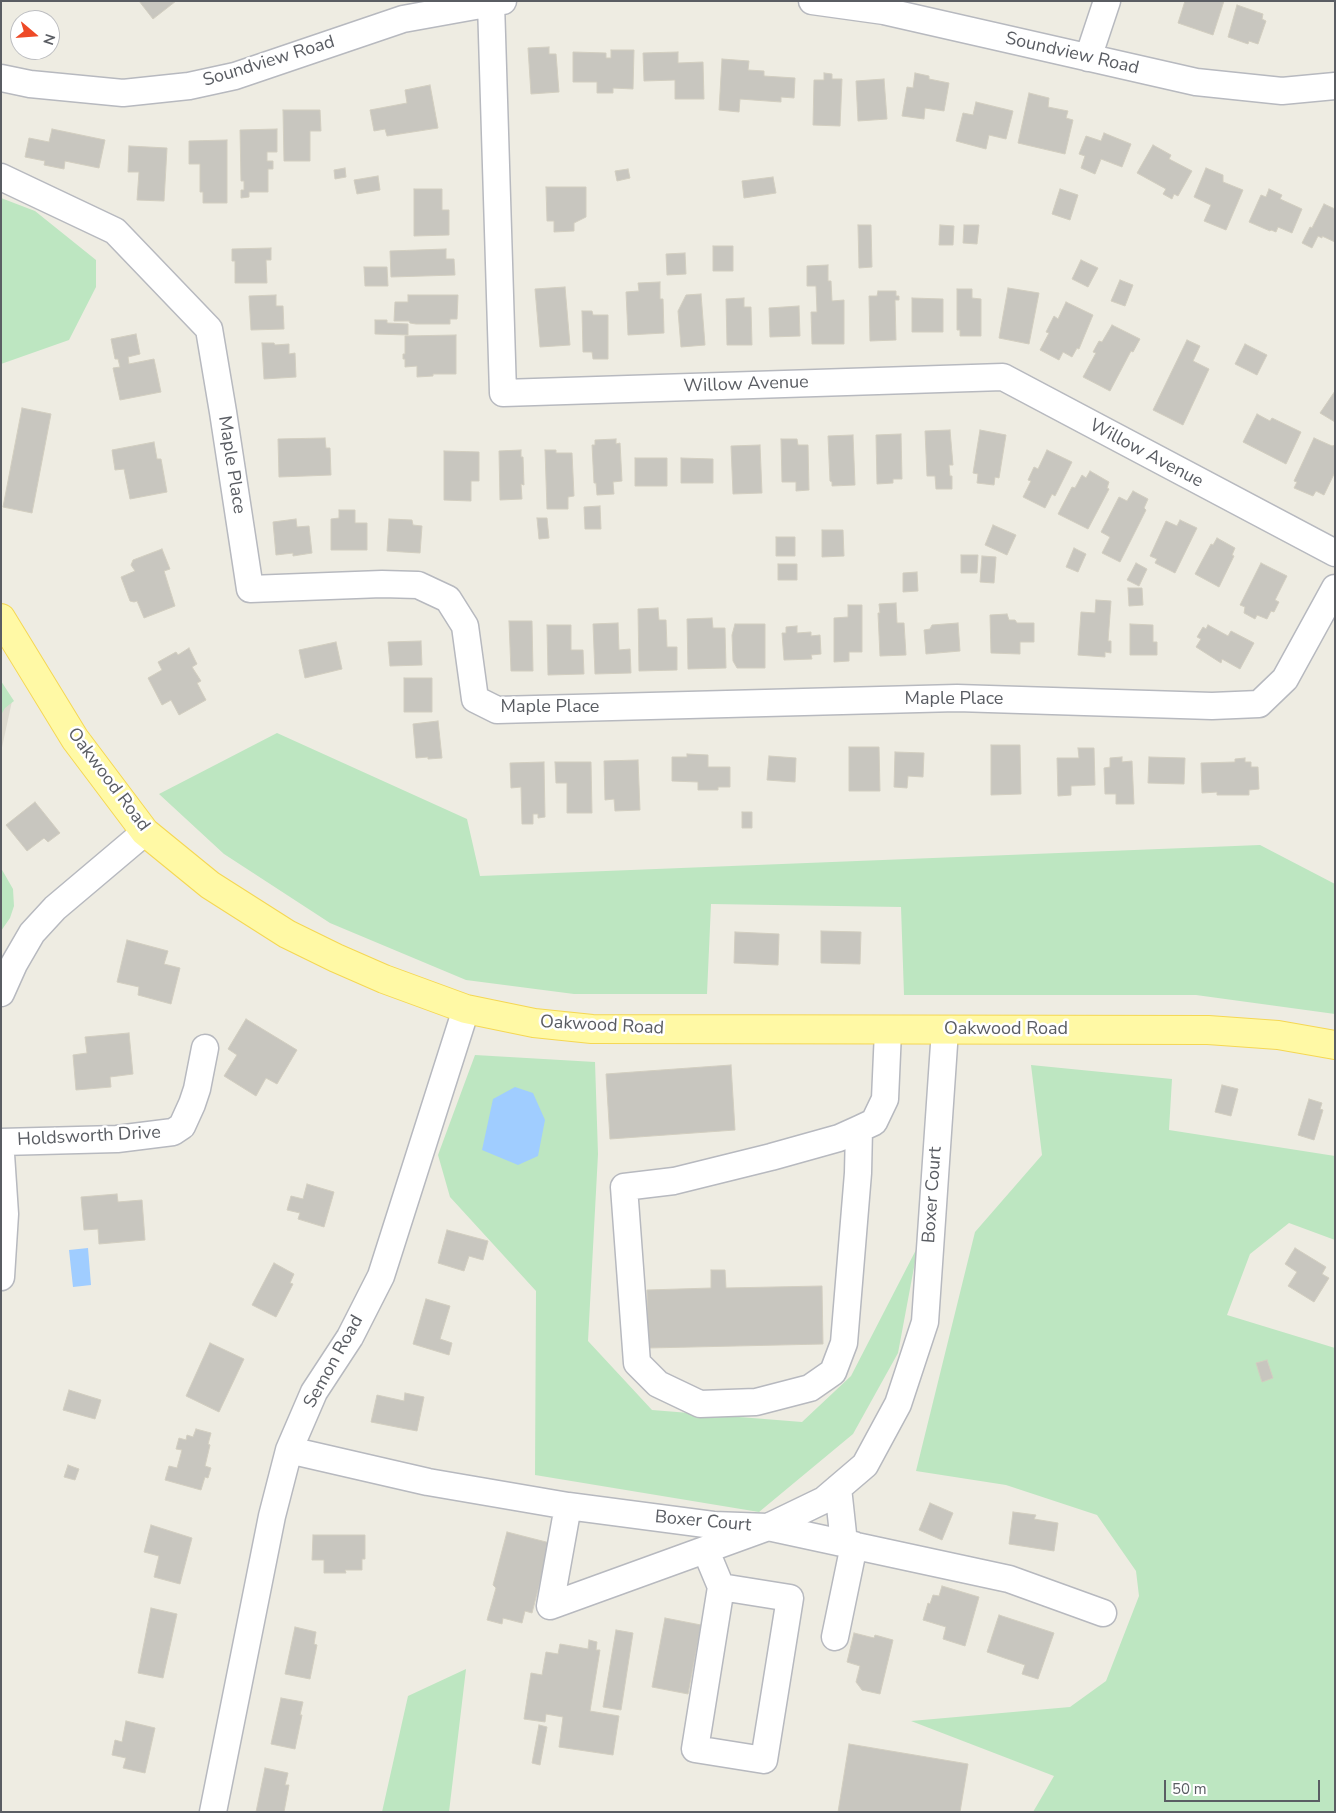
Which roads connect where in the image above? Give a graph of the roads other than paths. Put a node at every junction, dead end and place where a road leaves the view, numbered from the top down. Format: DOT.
graph roads {
  1 [pos="812,1"];
  2 [pos="1107,1"];
  3 [pos="497,2"];
  4 [pos="407,10"];
  5 [pos="1088,58"];
  6 [pos="1,78"];
  7 [pos="1335,86"];
  8 [pos="1,177"];
  9 [pos="1335,553"];
  10 [pos="1335,588"];
  11 [pos="1,618"];
  12 [pos="145,832"];
  13 [pos="1,993"];
  14 [pos="466,1009"];
  15 [pos="945,1030"];
  16 [pos="888,1031"];
  17 [pos="1335,1046"];
  18 [pos="205,1048"];
  19 [pos="859,1129"];
  20 [pos="1,1142"];
  21 [pos="1,1154"];
  22 [pos="1,1277"];
  23 [pos="289,1450"];
  24 [pos="838,1488"];
  25 [pos="568,1506"];
  26 [pos="768,1527"];
  27 [pos="849,1544"];
  28 [pos="706,1551"];
  29 [pos="721,1587"];
  30 [pos="1103,1613"];
  31 [pos="835,1637"];
  32 [pos="213,1812"];
  1 -- 5 [label="street, Soundview Road"];
  2 -- 5 [label="street"];
  3 -- 4 [label="street, Soundview Road"];
  3 -- 9 [label="street, Willow Avenue"];
  4 -- 6 [label="street, Soundview Road"];
  5 -- 7 [label="street, Soundview Road"];
  8 -- 10 [label="street, Maple Place"];
  11 -- 12 [label="main road, Oakwood Road"];
  12 -- 13 [label="street"];
  12 -- 14 [label="main road, Oakwood Road"];
  14 -- 16 [label="main road, Oakwood Road"];
  14 -- 23 [label="street, Semon Road"];
  15 -- 16 [label="main road, Oakwood Road"];
  15 -- 17 [label="main road, Oakwood Road"];
  15 -- 24 [label="street, Boxer Court"];
  16 -- 19 [label="street"];
  18 -- 20 [label="street, Holdsworth Drive"];
  19 -- 19 [label="street"];
  21 -- 22 [label="street, Holdsworth Drive"];
  23 -- 25 [label="street, Boxer Court"];
  23 -- 32 [label="street, Semon Road"];
  24 -- 26 [label="street, Boxer Court"];
  24 -- 27 [label="street"];
  25 -- 26 [label="street, Boxer Court"];
  25 -- 28 [label="street"];
  26 -- 27 [label="street"];
  26 -- 28 [label="street"];
  27 -- 30 [label="street"];
  27 -- 31 [label="street"];
  28 -- 29 [label="street"];
  29 -- 29 [label="street"];
}
